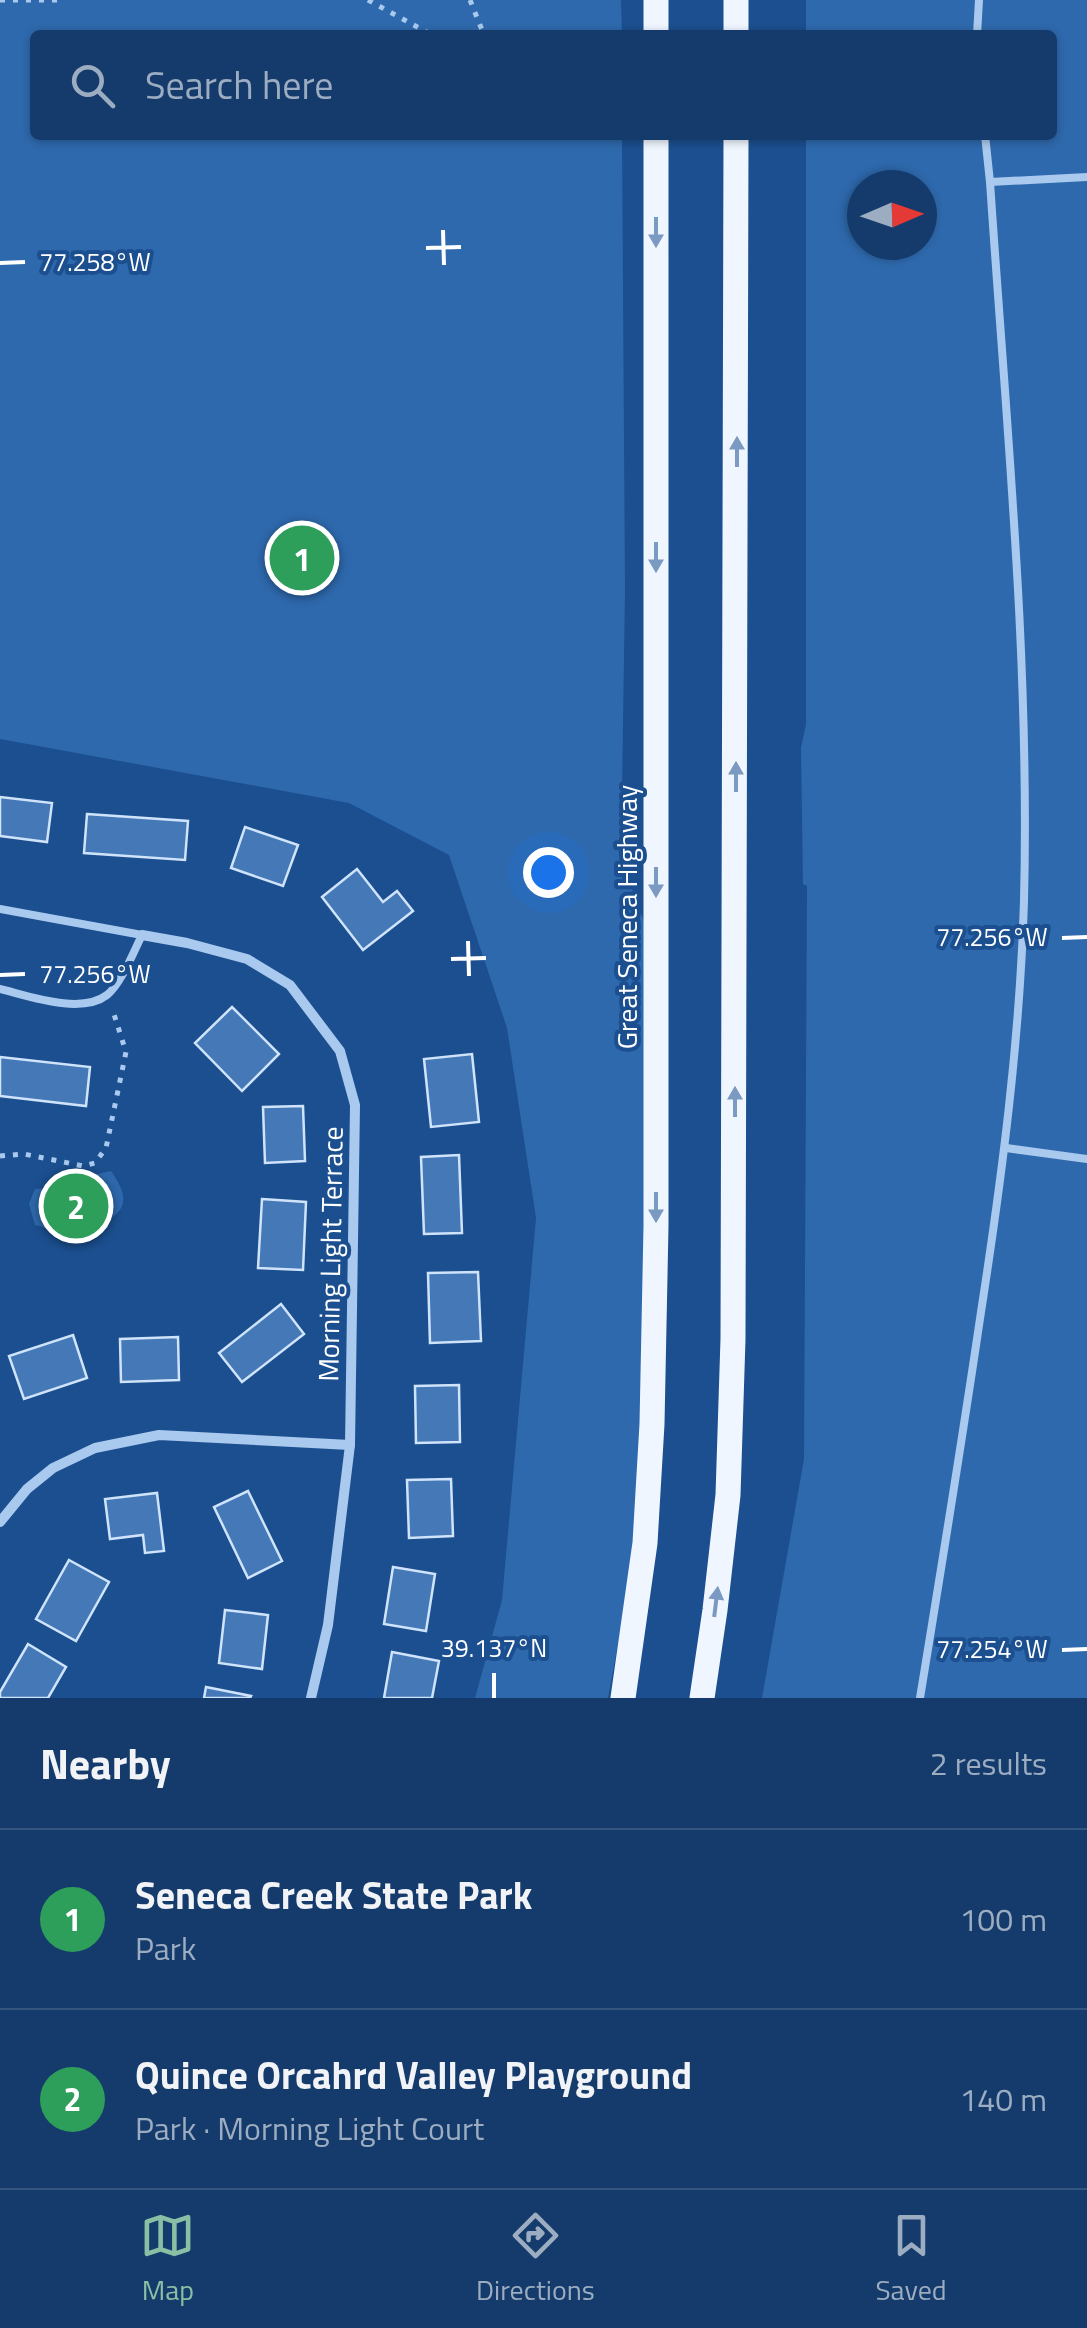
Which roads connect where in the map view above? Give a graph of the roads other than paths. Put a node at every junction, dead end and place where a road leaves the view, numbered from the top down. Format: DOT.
graph roads {
  1 [pos="656,0"];
  2 [pos="736,0"];
  3 [pos="979,0"];
  4 [pos="656,30"];
  5 [pos="736,30"];
  6 [pos="977,30"];
  7 [pos="656,140"];
  8 [pos="736,140"];
  9 [pos="986,140"];
  10 [pos="1087,177"];
  11 [pos="990,182"];
  12 [pos="0,909"];
  13 [pos="142,934"];
  14 [pos="0,989"];
  15 [pos="1006,1148"];
  16 [pos="1087,1159"];
  17 [pos="350,1444"];
  18 [pos="0,1522"];
  19 [pos="311,1698"];
  20 [pos="623,1698"];
  21 [pos="702,1698"];
  22 [pos="920,1698"];
  1 -- 4 [label="main road"];
  2 -- 5 [label="main road"];
  3 -- 6 [label="lane"];
  7 -- 20 [label="main road, Great Seneca Highway, one-way"];
  21 -- 8 [label="main road, one-way"];
  9 -- 11 [label="lane"];
  10 -- 11 [label="lane"];
  11 -- 15 [label="lane"];
  12 -- 13 [label="lane"];
  13 -- 14 [label="lane"];
  13 -- 17 [label="street, Morning Light Terrace"];
  15 -- 16 [label="lane"];
  15 -- 22 [label="lane"];
  17 -- 18 [label="street"];
  17 -- 19 [label="street, Morning Light Terrace"];
}
